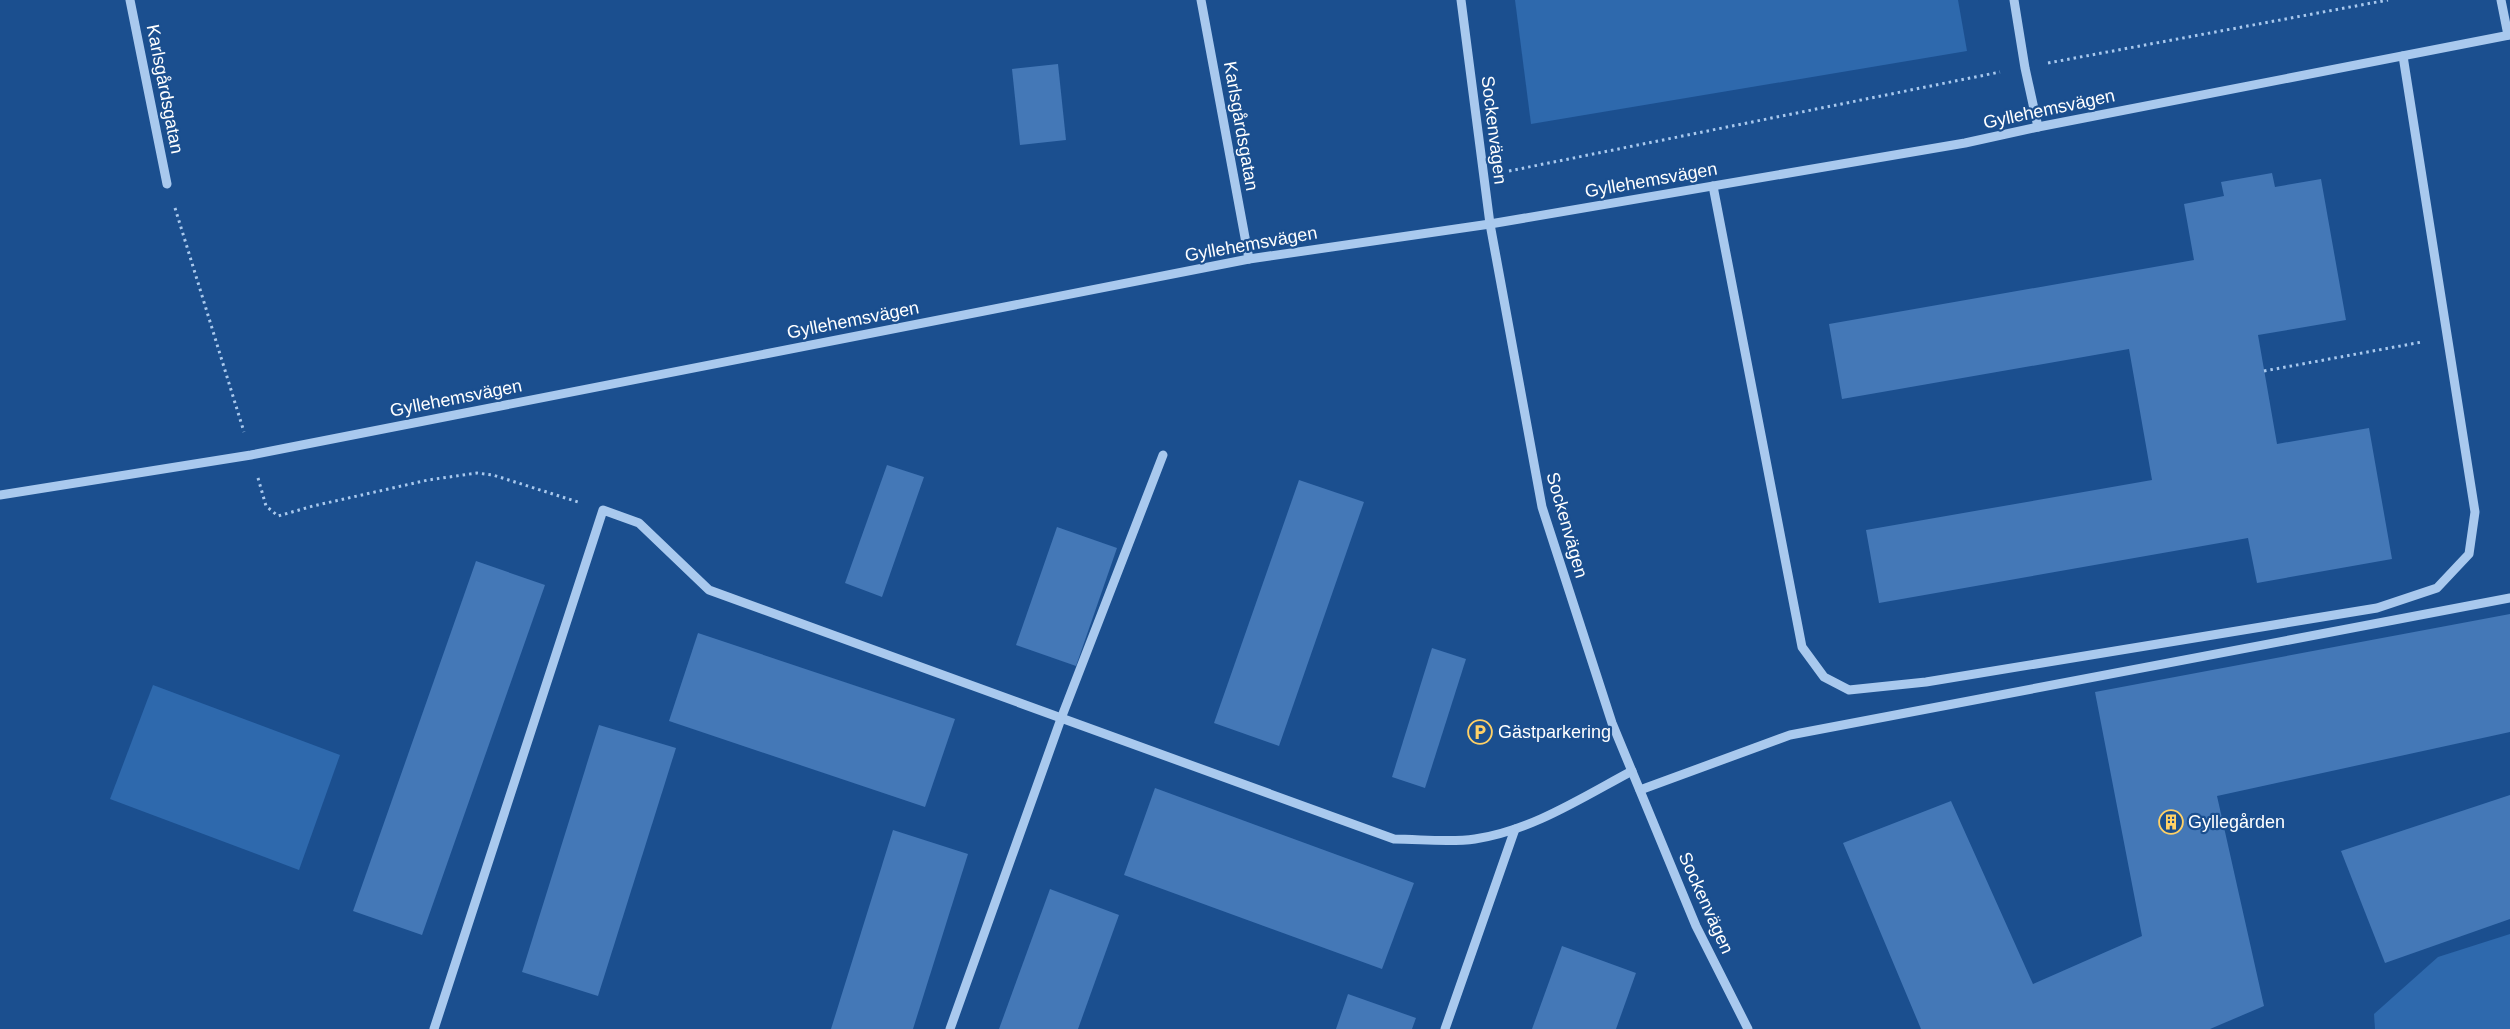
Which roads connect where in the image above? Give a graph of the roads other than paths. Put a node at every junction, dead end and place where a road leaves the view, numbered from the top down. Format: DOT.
graph roads {
  1 [pos="130,0"];
  2 [pos="1201,0"];
  3 [pos="1461,0"];
  4 [pos="2014,0"];
  5 [pos="2501,0"];
  6 [pos="2509,35"];
  7 [pos="2403,56"];
  8 [pos="2038,127"];
  9 [pos="167,184"];
  10 [pos="1713,186"];
  11 [pos="1490,224"];
  12 [pos="1249,259"];
  13 [pos="1164,455"];
  14 [pos="0,495"];
  15 [pos="2510,598"];
  16 [pos="1062,716"];
  17 [pos="1632,771"];
  18 [pos="1640,790"];
  19 [pos="1515,829"];
  20 [pos="434,1029"];
  21 [pos="950,1029"];
  22 [pos="1445,1029"];
  23 [pos="1748,1029"];
  1 -- 9 [label="street, Karlsgårdsgatan"];
  2 -- 12 [label="street, Karlsgårdsgatan"];
  3 -- 11 [label="street, Sockenvägen"];
  4 -- 8 [label="street"];
  5 -- 6 [label="street"];
  6 -- 7 [label="street, Gyllehemsvägen"];
  7 -- 8 [label="street, Gyllehemsvägen"];
  7 -- 10 [label="street"];
  8 -- 10 [label="street, Gyllehemsvägen"];
  10 -- 11 [label="street, Gyllehemsvägen"];
  11 -- 12 [label="street, Gyllehemsvägen"];
  11 -- 17 [label="street, Sockenvägen"];
  12 -- 14 [label="street, Gyllehemsvägen"];
  13 -- 16 [label="street"];
  15 -- 18 [label="street"];
  16 -- 19 [label="street"];
  16 -- 20 [label="street"];
  16 -- 21 [label="street"];
  17 -- 18 [label="street, Sockenvägen"];
  17 -- 19 [label="street"];
  18 -- 23 [label="street, Sockenvägen"];
  19 -- 22 [label="street"];
}
